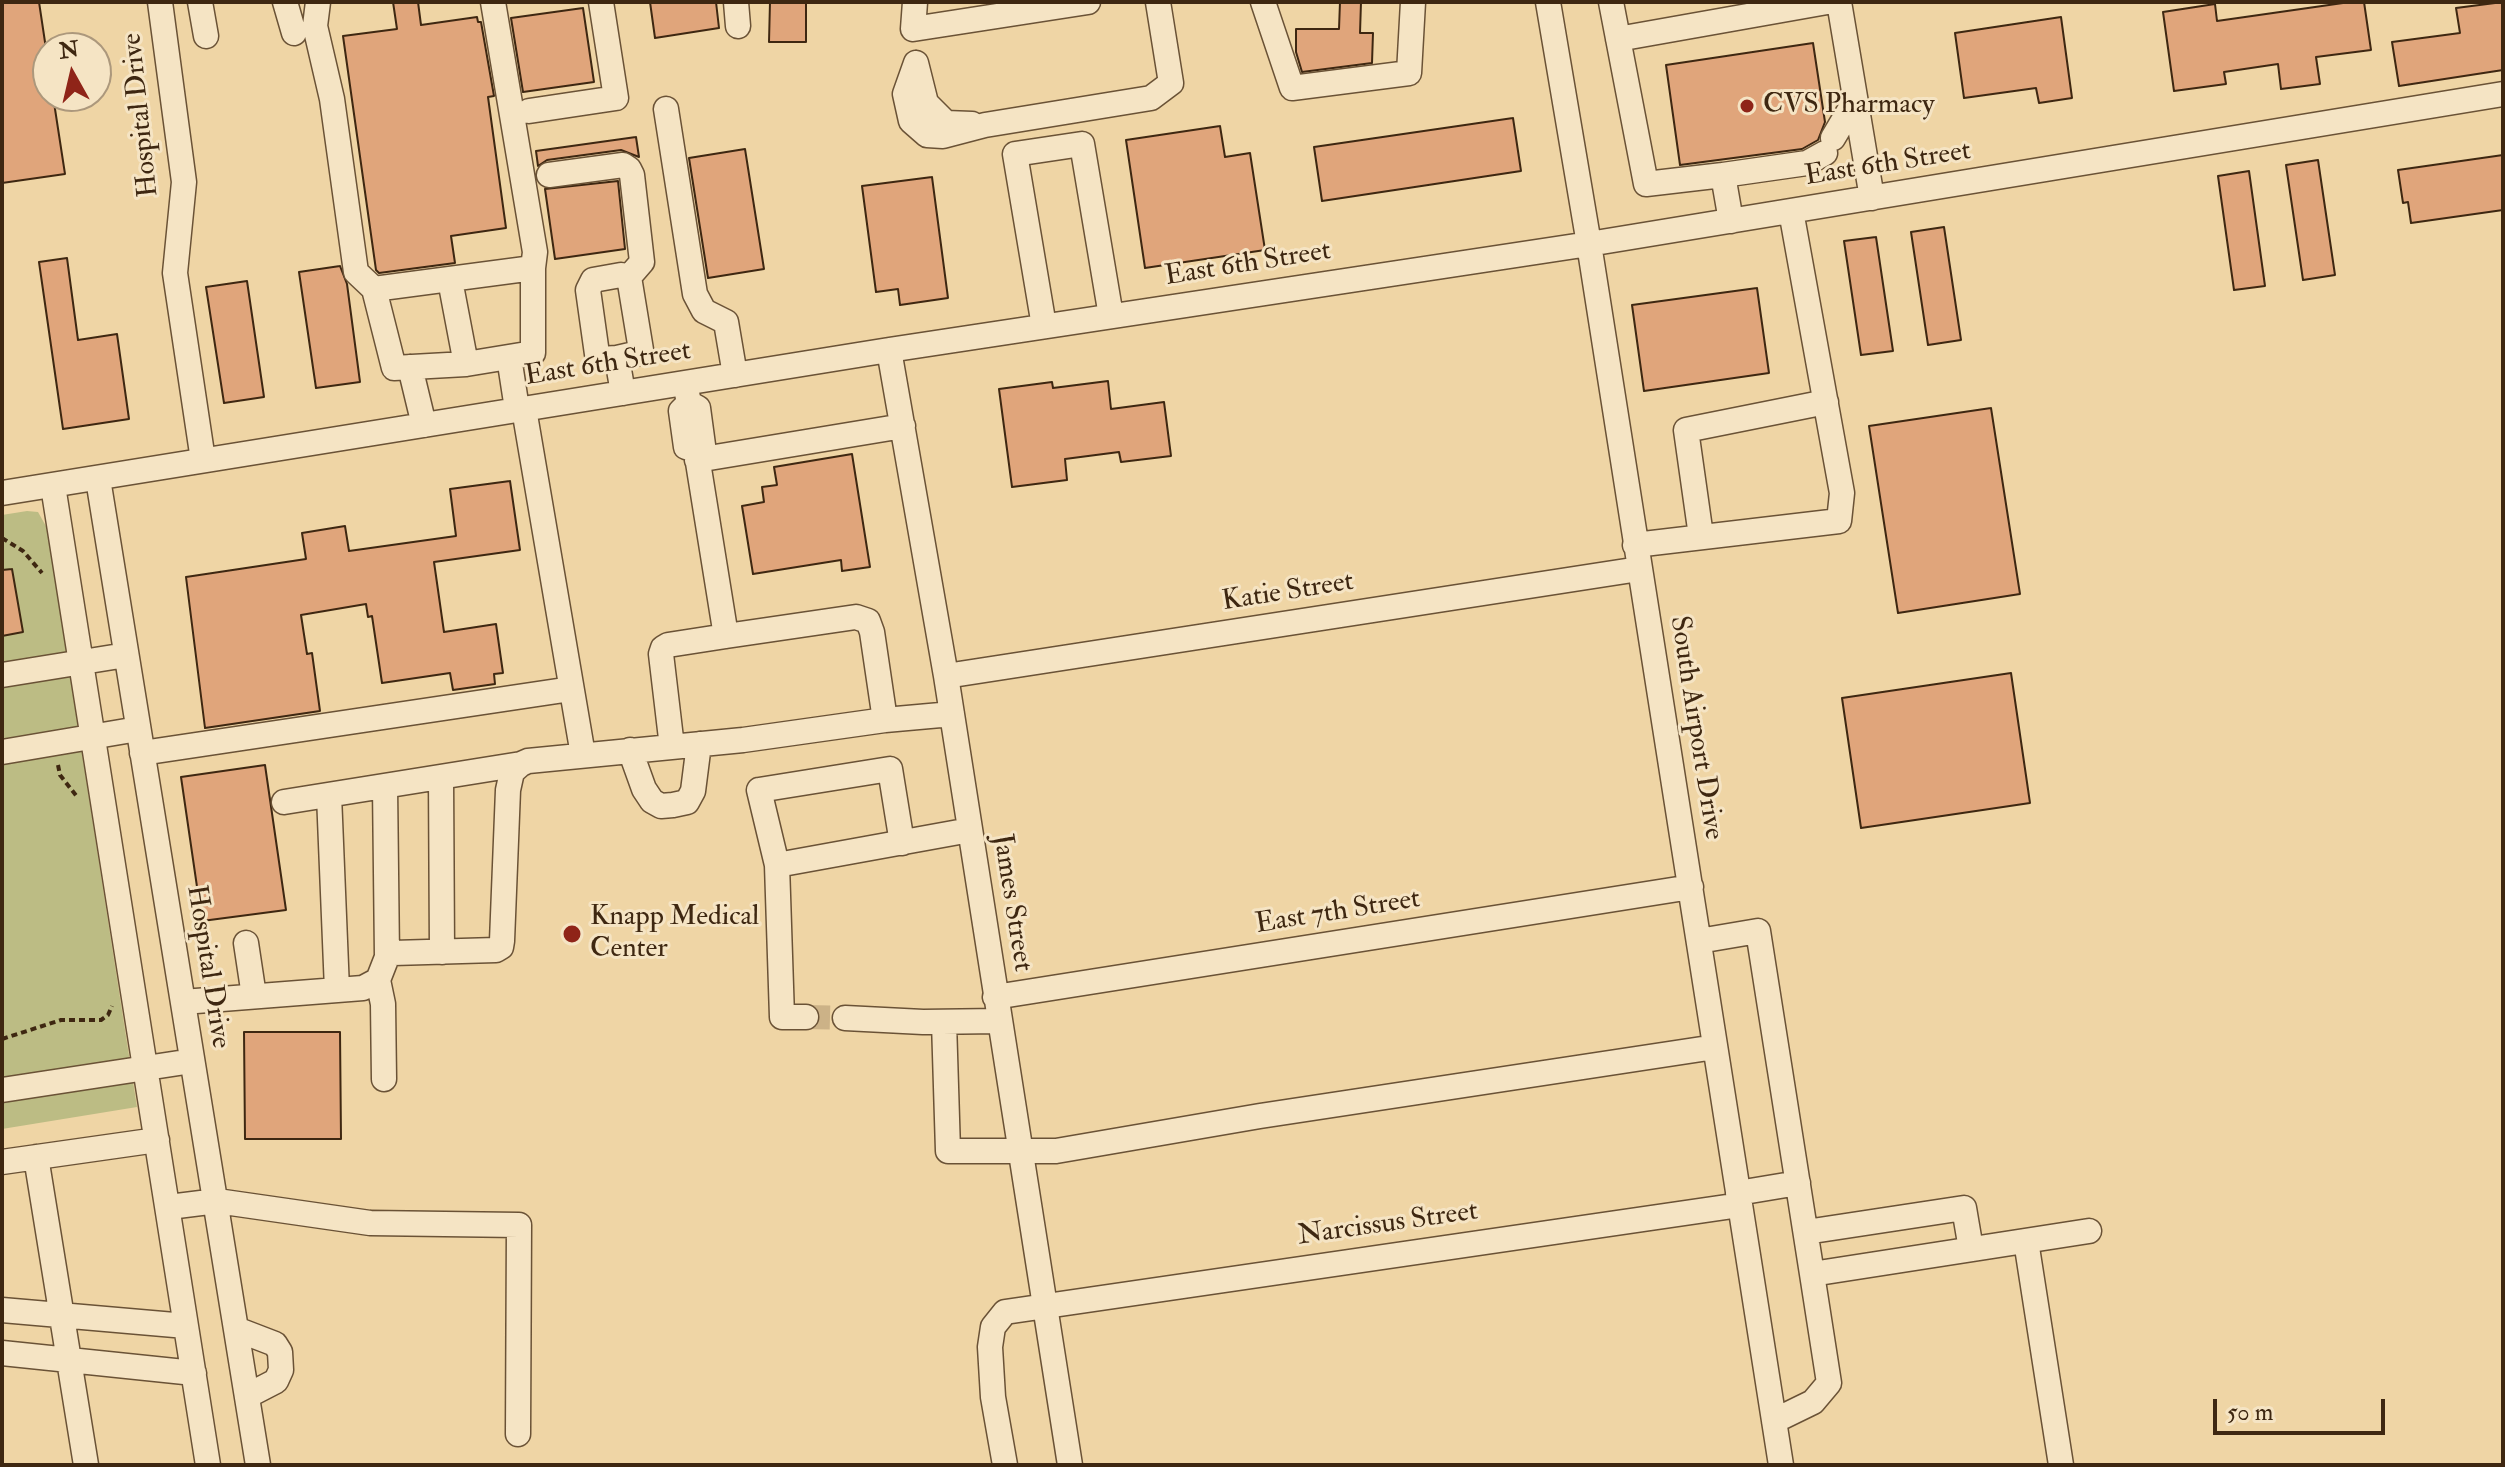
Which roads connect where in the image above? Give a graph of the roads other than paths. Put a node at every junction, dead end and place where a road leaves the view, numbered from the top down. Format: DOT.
graph roads {
  1 [pos="160,2"];
  2 [pos="200,2"];
  3 [pos="285,2"];
  4 [pos="318,2"];
  5 [pos="493,2"];
  6 [pos="601,2"];
  7 [pos="915,2"];
  8 [pos="1088,2"];
  9 [pos="1158,2"];
  10 [pos="1263,2"];
  11 [pos="1413,2"];
  12 [pos="1548,2"];
  13 [pos="1611,2"];
  14 [pos="1827,2"];
  15 [pos="1839,2"];
  16 [pos="913,29"];
  17 [pos="294,33"];
  18 [pos="206,36"];
  19 [pos="1618,39"];
  20 [pos="2503,94"];
  21 [pos="1855,101"];
  22 [pos="666,109"];
  23 [pos="529,111"];
  24 [pos="549,175"];
  25 [pos="1723,175"];
  26 [pos="1872,198"];
  27 [pos="1791,211"];
  28 [pos="1731,221"];
  29 [pos="1589,244"];
  30 [pos="533,268"];
  31 [pos="629,277"];
  32 [pos="450,280"];
  33 [pos="374,289"];
  34 [pos="1111,316"];
  35 [pos="1044,326"];
  36 [pos="889,350"];
  37 [pos="509,357"];
  38 [pos="617,358"];
  39 [pos="466,364"];
  40 [pos="410,367"];
  41 [pos="735,375"];
  42 [pos="623,393"];
  43 [pos="687,393"];
  44 [pos="1826,402"];
  45 [pos="520,409"];
  46 [pos="424,425"];
  47 [pos="903,426"];
  48 [pos="697,455"];
  49 [pos="203,460"];
  50 [pos="98,479"];
  51 [pos="53,486"];
  52 [pos="2,493"];
  53 [pos="1701,536"];
  54 [pos="1635,545"];
  55 [pos="1639,569"];
  56 [pos="726,636"];
  57 [pos="126,655"];
  58 [pos="80,662"];
  59 [pos="2,675"];
  60 [pos="946,676"];
  61 [pos="571,689"];
  62 [pos="952,714"];
  63 [pos="885,720"];
  64 [pos="92,736"];
  65 [pos="140,741"];
  66 [pos="699,744"];
  67 [pos="672,747"];
  68 [pos="630,750"];
  69 [pos="2,752"];
  70 [pos="583,755"];
  71 [pos="521,764"];
  72 [pos="441,777"];
  73 [pos="385,786"];
  74 [pos="329,795"];
  75 [pos="284,802"];
  76 [pos="970,830"];
  77 [pos="902,843"];
  78 [pos="777,865"];
  79 [pos="1691,887"];
  80 [pos="1699,941"];
  81 [pos="246,943"];
  82 [pos="442,952"];
  83 [pos="387,957"];
  84 [pos="378,980"];
  85 [pos="337,990"];
  86 [pos="254,996"];
  87 [pos="183,1002"];
  88 [pos="997,1009"];
  89 [pos="806,1017"];
  90 [pos="845,1018"];
  91 [pos="944,1022"];
  92 [pos="1715,1047"];
  93 [pos="192,1061"];
  94 [pos="145,1068"];
  95 [pos="384,1079"];
  96 [pos="2,1090"];
  97 [pos="157,1140"];
  98 [pos="1020,1151"];
  99 [pos="36,1157"];
  100 [pos="2,1162"];
  101 [pos="1798,1183"];
  102 [pos="1739,1199"];
  103 [pos="217,1201"];
  104 [pos="169,1207"];
  105 [pos="2089,1231"];
  106 [pos="1806,1232"];
  107 [pos="2026,1241"];
  108 [pos="1971,1249"];
  109 [pos="1812,1274"];
  110 [pos="1045,1305"];
  111 [pos="2,1310"];
  112 [pos="63,1315"];
  113 [pos="186,1326"];
  114 [pos="236,1329"];
  115 [pos="2,1353"];
  116 [pos="70,1360"];
  117 [pos="194,1373"];
  118 [pos="247,1396"];
  119 [pos="1774,1421"];
  120 [pos="518,1434"];
  121 [pos="86,1465"];
  122 [pos="208,1465"];
  123 [pos="258,1465"];
  124 [pos="1005,1465"];
  125 [pos="1070,1465"];
  126 [pos="1781,1465"];
  127 [pos="2061,1465"];
  1 -- 49 [label="street, Hospital Drive"];
  2 -- 18 [label="street"];
  3 -- 17 [label="street"];
  4 -- 33 [label="street"];
  5 -- 30 [label="street"];
  6 -- 23 [label="street"];
  7 -- 16 [label="street"];
  8 -- 16 [label="street"];
  9 -- 16 [label="street"];
  10 -- 11 [label="street"];
  12 -- 29 [label="street, South Airport Drive"];
  13 -- 19 [label="street"];
  14 -- 19 [label="street"];
  15 -- 21 [label="street"];
  19 -- 25 [label="street"];
  20 -- 26 [label="street, East 6th Street"];
  21 -- 25 [label="street"];
  21 -- 26 [label="street"];
  22 -- 41 [label="street"];
  24 -- 31 [label="street"];
  25 -- 28 [label="street"];
  26 -- 27 [label="street, East 6th Street"];
  27 -- 28 [label="street, East 6th Street"];
  27 -- 44 [label="street"];
  28 -- 29 [label="street, East 6th Street"];
  29 -- 34 [label="street, East 6th Street"];
  29 -- 54 [label="street, South Airport Drive"];
  30 -- 32 [label="street"];
  30 -- 37 [label="street"];
  31 -- 38 [label="street"];
  31 -- 38 [label="street"];
  32 -- 33 [label="street"];
  32 -- 39 [label="street"];
  33 -- 40 [label="street"];
  34 -- 35 [label="street, East 6th Street"];
  34 -- 35 [label="street"];
  35 -- 36 [label="street, East 6th Street"];
  36 -- 41 [label="street, East 6th Street"];
  36 -- 47 [label="street, James Street"];
  37 -- 39 [label="street"];
  37 -- 45 [label="street"];
  38 -- 42 [label="street"];
  39 -- 40 [label="street"];
  40 -- 46 [label="street"];
  41 -- 43 [label="street, East 6th Street"];
  42 -- 43 [label="street, East 6th Street"];
  42 -- 45 [label="street, East 6th Street"];
  43 -- 48 [label="street"];
  44 -- 53 [label="street"];
  44 -- 53 [label="street"];
  45 -- 46 [label="street, East 6th Street"];
  45 -- 61 [label="street"];
  46 -- 49 [label="street, East 6th Street"];
  47 -- 48 [label="street"];
  47 -- 60 [label="street, James Street"];
  48 -- 56 [label="street"];
  49 -- 50 [label="street, East 6th Street"];
  50 -- 51 [label="street, East 6th Street"];
  50 -- 57 [label="street, Hospital Drive"];
  51 -- 52 [label="street, East 6th Street"];
  51 -- 58 [label="street"];
  53 -- 54 [label="street"];
  54 -- 55 [label="street, South Airport Drive"];
  55 -- 60 [label="street, Katie Street"];
  55 -- 79 [label="street, South Airport Drive"];
  56 -- 63 [label="street"];
  56 -- 67 [label="street"];
  57 -- 58 [label="street"];
  57 -- 65 [label="street, Hospital Drive"];
  58 -- 59 [label="street"];
  58 -- 64 [label="street"];
  60 -- 62 [label="street, James Street"];
  61 -- 65 [label="street"];
  61 -- 70 [label="street"];
  62 -- 63 [label="street"];
  62 -- 76 [label="street, James Street"];
  63 -- 66 [label="street"];
  64 -- 65 [label="street"];
  64 -- 69 [label="street"];
  64 -- 94 [label="street"];
  65 -- 87 [label="street, Hospital Drive"];
  66 -- 67 [label="street"];
  66 -- 68 [label="street"];
  67 -- 68 [label="street"];
  68 -- 70 [label="street"];
  70 -- 71 [label="street"];
  71 -- 72 [label="street"];
  71 -- 82 [label="street"];
  72 -- 73 [label="street"];
  72 -- 82 [label="street"];
  73 -- 74 [label="street"];
  73 -- 83 [label="street"];
  74 -- 75 [label="street"];
  74 -- 85 [label="street"];
  76 -- 77 [label="street"];
  76 -- 88 [label="street, James Street"];
  77 -- 78 [label="street"];
  77 -- 78 [label="street"];
  78 -- 89 [label="street"];
  79 -- 80 [label="street, South Airport Drive"];
  79 -- 88 [label="street, East 7th Street"];
  80 -- 92 [label="street, South Airport Drive"];
  80 -- 101 [label="street"];
  81 -- 86 [label="street"];
  82 -- 83 [label="street"];
  83 -- 84 [label="street"];
  84 -- 85 [label="street"];
  84 -- 95 [label="street"];
  85 -- 86 [label="street"];
  86 -- 87 [label="street"];
  87 -- 93 [label="street, Hospital Drive"];
  88 -- 91 [label="street, East 7th Street"];
  88 -- 98 [label="street, James Street"];
  90 -- 91 [label="street, East 7th Street"];
  91 -- 98 [label="street"];
  92 -- 98 [label="street"];
  92 -- 102 [label="street, South Airport Drive"];
  93 -- 94 [label="street"];
  93 -- 103 [label="street, Hospital Drive"];
  94 -- 96 [label="street"];
  94 -- 97 [label="street"];
  97 -- 99 [label="street"];
  97 -- 104 [label="street"];
  98 -- 110 [label="street, James Street"];
  99 -- 100 [label="street"];
  99 -- 112 [label="street"];
  101 -- 102 [label="street, Narcissus Street"];
  101 -- 106 [label="street"];
  102 -- 110 [label="street, Narcissus Street"];
  102 -- 119 [label="street, South Airport Drive"];
  103 -- 104 [label="street"];
  103 -- 114 [label="street, Hospital Drive"];
  103 -- 120 [label="street"];
  104 -- 113 [label="street"];
  105 -- 107 [label="street"];
  106 -- 108 [label="street"];
  106 -- 109 [label="street"];
  107 -- 108 [label="street"];
  107 -- 127 [label="street"];
  108 -- 109 [label="street"];
  109 -- 119 [label="street"];
  110 -- 124 [label="street, Narcissus Street"];
  110 -- 125 [label="street, James Street"];
  111 -- 112 [label="street"];
  112 -- 113 [label="street"];
  112 -- 116 [label="street"];
  113 -- 117 [label="street"];
  114 -- 118 [label="street, Hospital Drive"];
  114 -- 118 [label="street"];
  115 -- 116 [label="street"];
  116 -- 117 [label="street"];
  116 -- 121 [label="street"];
  117 -- 122 [label="street"];
  118 -- 123 [label="street, Hospital Drive"];
  119 -- 126 [label="street, South Airport Drive"];
}
